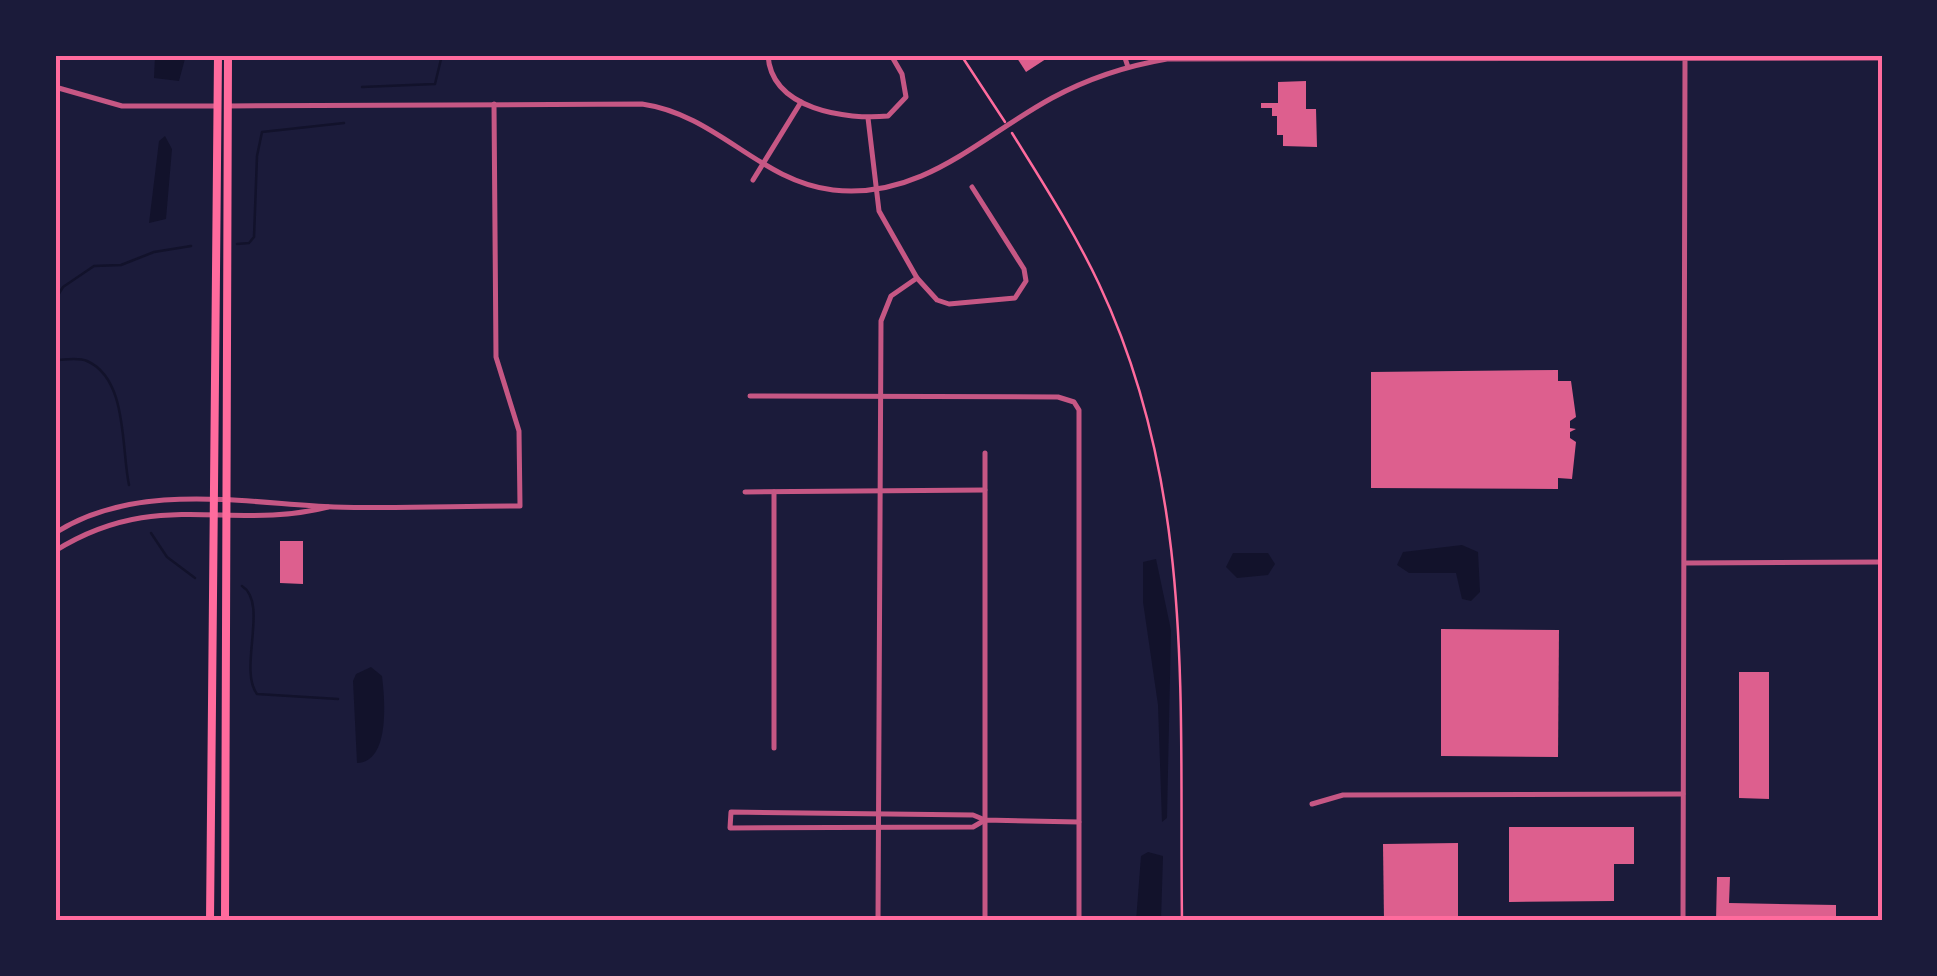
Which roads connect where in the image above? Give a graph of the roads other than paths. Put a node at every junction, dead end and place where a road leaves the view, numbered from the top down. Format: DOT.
graph roads {
  1 [pos="218,55"];
  2 [pos="228,55"];
  3 [pos="768,55"];
  4 [pos="891,55"];
  5 [pos="1124,55"];
  6 [pos="1686,57"];
  7 [pos="1882,58"];
  8 [pos="1128,66"];
  9 [pos="55,87"];
  10 [pos="801,102"];
  11 [pos="494,104"];
  12 [pos="217,106"];
  13 [pos="228,106"];
  14 [pos="868,118"];
  15 [pos="762,164"];
  16 [pos="753,180"];
  17 [pos="972,187"];
  18 [pos="876,190"];
  19 [pos="917,278"];
  20 [pos="880,395"];
  21 [pos="750,396"];
  22 [pos="984,454"];
  23 [pos="879,489"];
  24 [pos="985,490"];
  25 [pos="745,492"];
  26 [pos="774,492"];
  27 [pos="212,500"];
  28 [pos="229,507"];
  29 [pos="212,512"];
  30 [pos="55,533"];
  31 [pos="55,550"];
  32 [pos="1686,562"];
  33 [pos="1882,562"];
  34 [pos="774,748"];
  35 [pos="1683,794"];
  36 [pos="1312,804"];
  37 [pos="878,812"];
  38 [pos="985,820"];
  39 [pos="1080,822"];
  40 [pos="879,827"];
  41 [pos="210,847"];
  42 [pos="226,848"];
  43 [pos="210,921"];
  44 [pos="225,921"];
  45 [pos="878,921"];
  46 [pos="984,921"];
  47 [pos="1079,921"];
  48 [pos="1683,921"];
  1 -- 12 [label="main road"];
  2 -- 13 [label="main road"];
  3 -- 10 [label="street"];
  4 -- 14 [label="street"];
  5 -- 8 [label="street"];
  6 -- 7 [label="street"];
  6 -- 8 [label="street"];
  6 -- 32 [label="street"];
  8 -- 18 [label="street"];
  9 -- 12 [label="street"];
  10 -- 14 [label="street"];
  10 -- 15 [label="street"];
  11 -- 13 [label="street"];
  11 -- 15 [label="street"];
  11 -- 28 [label="street"];
  12 -- 13 [label="street"];
  12 -- 27 [label="main road"];
  13 -- 28 [label="main road"];
  14 -- 18 [label="street"];
  15 -- 16 [label="street"];
  15 -- 18 [label="street"];
  17 -- 19 [label="street"];
  18 -- 19 [label="street"];
  19 -- 20 [label="street"];
  20 -- 21 [label="street"];
  20 -- 23 [label="street"];
  20 -- 39 [label="street"];
  22 -- 24 [label="street"];
  23 -- 24 [label="street"];
  23 -- 26 [label="street"];
  23 -- 37 [label="street"];
  24 -- 38 [label="street"];
  25 -- 26 [label="street"];
  26 -- 34 [label="street"];
  27 -- 28 [label="street"];
  27 -- 29 [label="main road"];
  27 -- 30 [label="street"];
  28 -- 29 [label="street"];
  28 -- 42 [label="main road"];
  29 -- 31 [label="street"];
  29 -- 41 [label="main road"];
  32 -- 33 [label="street"];
  32 -- 35 [label="street"];
  35 -- 36 [label="street"];
  35 -- 48 [label="street"];
  37 -- 38 [label="street"];
  37 -- 40 [label="street"];
  37 -- 40 [label="street"];
  38 -- 39 [label="street"];
  38 -- 40 [label="street"];
  38 -- 46 [label="street"];
  39 -- 47 [label="street"];
  40 -- 45 [label="street"];
  41 -- 42 [label="main road"];
  41 -- 43 [label="main road"];
  42 -- 44 [label="main road"];
}
